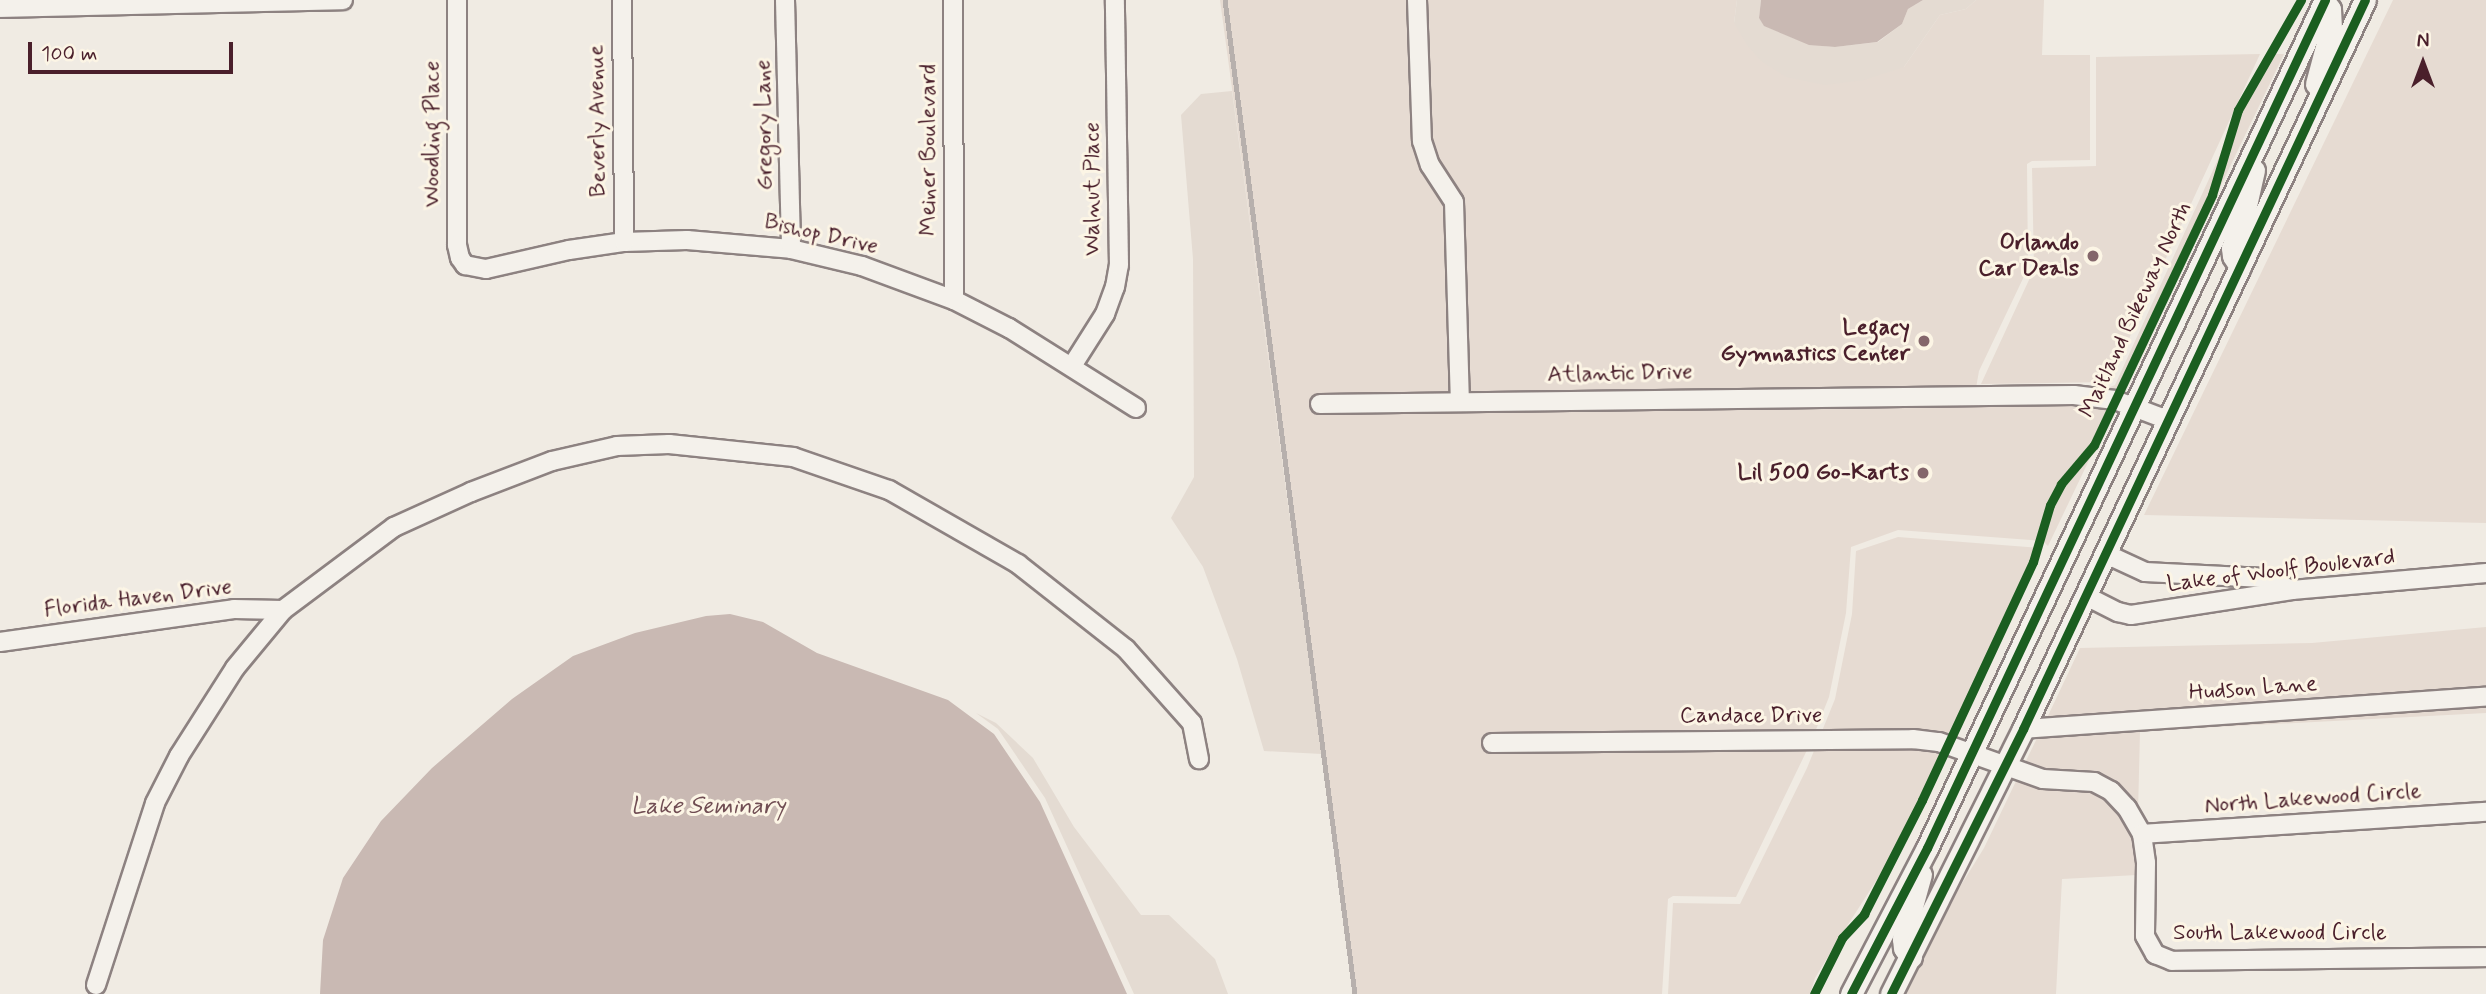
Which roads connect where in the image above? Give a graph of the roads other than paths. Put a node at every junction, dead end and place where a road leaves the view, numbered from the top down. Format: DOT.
graph roads {
  1 [pos="343,0"];
  2 [pos="457,0"];
  3 [pos="622,0"];
  4 [pos="785,0"];
  5 [pos="953,0"];
  6 [pos="1115,0"];
  7 [pos="1417,0"];
  8 [pos="2325,1"];
  9 [pos="2357,6"];
  10 [pos="0,8"];
  11 [pos="2309,120"];
  12 [pos="2262,133"];
  13 [pos="624,242"];
  14 [pos="791,248"];
  15 [pos="466,265"];
  16 [pos="2240,267"];
  17 [pos="954,300"];
  18 [pos="1072,366"];
  19 [pos="1460,400"];
  20 [pos="1320,404"];
  21 [pos="2134,405"];
  22 [pos="1136,408"];
  23 [pos="2168,420"];
  24 [pos="2106,554"];
  25 [pos="2486,573"];
  26 [pos="2292,590"];
  27 [pos="2086,596"];
  28 [pos="283,610"];
  29 [pos="0,642"];
  30 [pos="2486,697"];
  31 [pos="2023,729"];
  32 [pos="1492,743"];
  33 [pos="1972,752"];
  34 [pos="1199,759"];
  35 [pos="2004,767"];
  36 [pos="2486,812"];
  37 [pos="2142,834"];
  38 [pos="1927,848"];
  39 [pos="1911,957"];
  40 [pos="2486,957"];
  41 [pos="96,985"];
  42 [pos="1851,994"];
  43 [pos="1891,994"];
  1 -- 10 [label="street"];
  2 -- 15 [label="street, Woodling Place"];
  3 -- 13 [label="street, Beverly Avenue"];
  4 -- 14 [label="street, Gregory Lane"];
  5 -- 17 [label="street, Meiner Boulevard"];
  6 -- 18 [label="street, Walnut Place"];
  7 -- 19 [label="street"];
  8 -- 11 [label="main road"];
  8 -- 12 [label="main road"];
  9 -- 11 [label="main road"];
  11 -- 16 [label="main road"];
  12 -- 16 [label="main road"];
  12 -- 21 [label="main road"];
  13 -- 14 [label="street, Bishop Drive"];
  13 -- 15 [label="street, Bishop Drive"];
  14 -- 17 [label="street, Bishop Drive"];
  16 -- 23 [label="main road"];
  17 -- 18 [label="street, Bishop Drive"];
  18 -- 22 [label="street, Bishop Drive"];
  19 -- 20 [label="street, Atlantic Drive"];
  19 -- 21 [label="street, Atlantic Drive"];
  21 -- 23 [label="street, Atlantic Drive"];
  21 -- 33 [label="main road"];
  23 -- 24 [label="main road"];
  24 -- 26 [label="street"];
  24 -- 27 [label="main road"];
  25 -- 26 [label="street, Lake of Woolf Boulevard"];
  26 -- 27 [label="street, Lake of Woolf Boulevard"];
  27 -- 31 [label="main road"];
  28 -- 29 [label="street, Florida Haven Drive"];
  28 -- 34 [label="street"];
  28 -- 41 [label="street"];
  30 -- 31 [label="street, Hudson Lane"];
  31 -- 35 [label="main road"];
  32 -- 33 [label="street, Candace Drive"];
  33 -- 35 [label="street, Candace Drive"];
  33 -- 38 [label="main road"];
  35 -- 37 [label="street, Candace Drive"];
  35 -- 39 [label="main road"];
  36 -- 37 [label="street, North Lakewood Circle"];
  37 -- 40 [label="street, South Lakewood Circle"];
  38 -- 39 [label="main road"];
  38 -- 42 [label="main road"];
  39 -- 43 [label="main road"];
}
